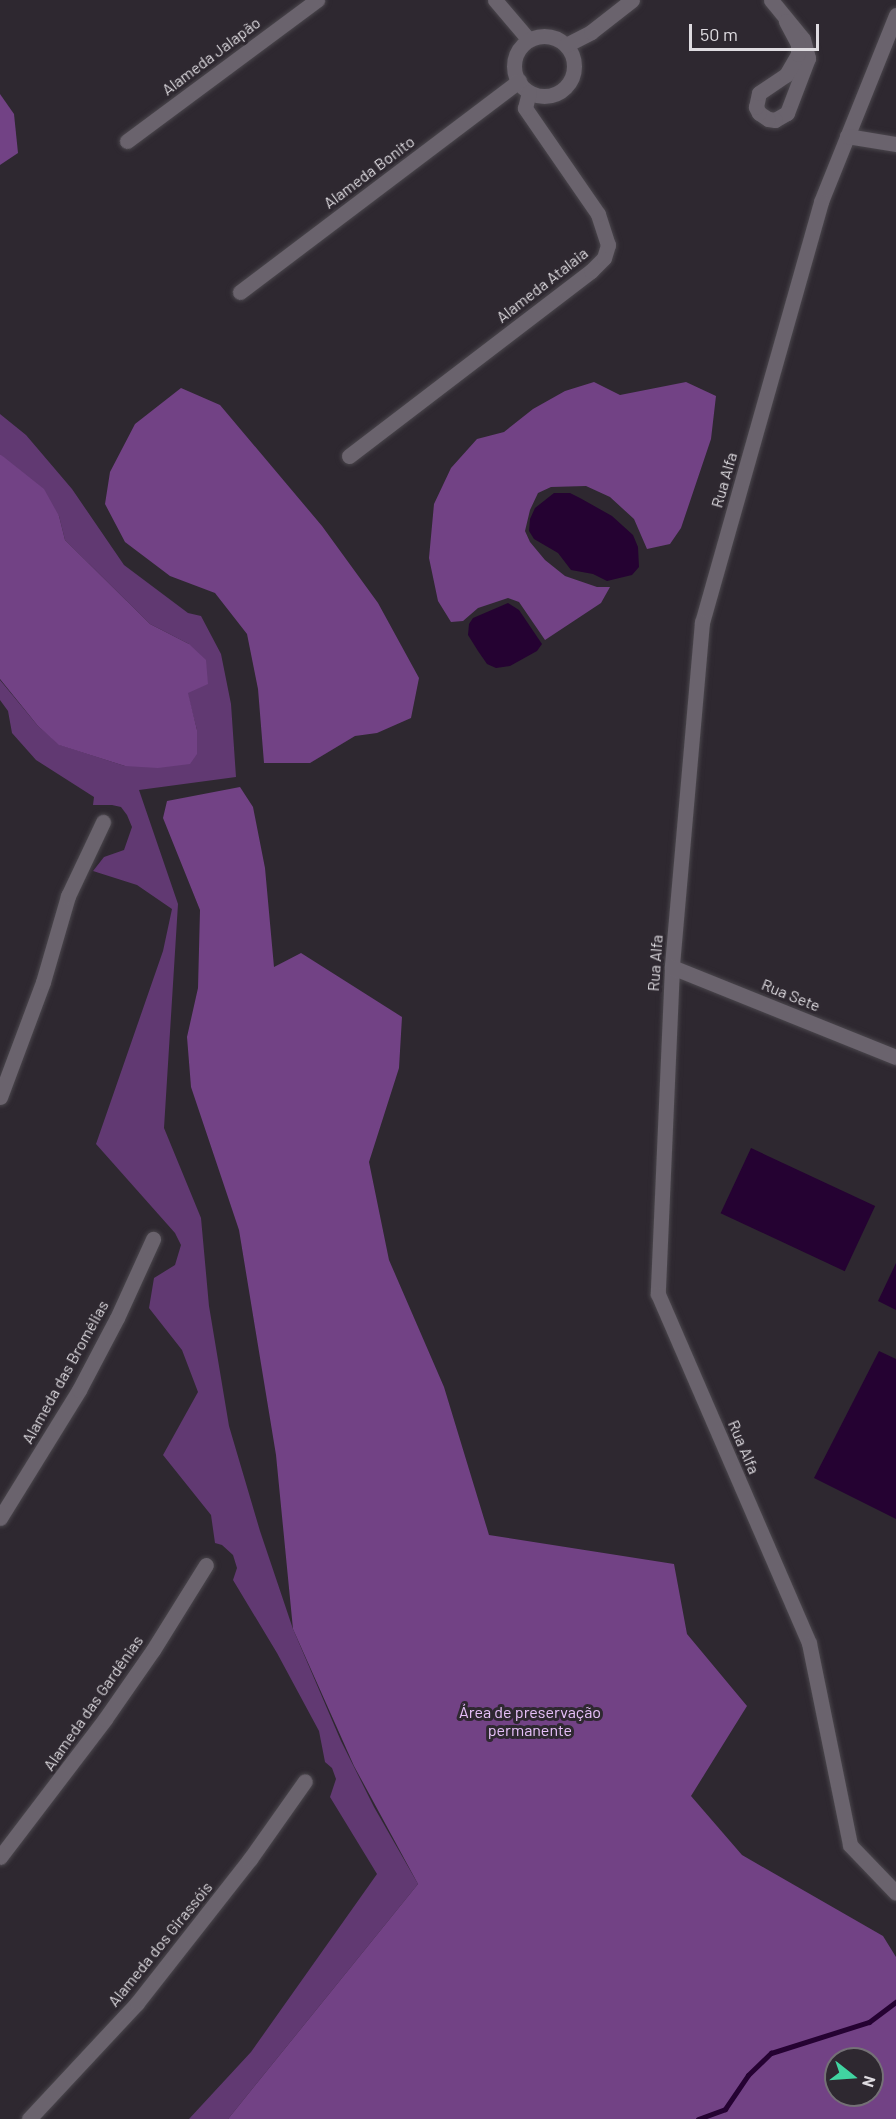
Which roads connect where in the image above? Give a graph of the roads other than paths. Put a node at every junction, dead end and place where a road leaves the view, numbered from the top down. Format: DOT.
graph roads {
  1 [pos="317,0"];
  2 [pos="495,0"];
  3 [pos="632,0"];
  4 [pos="771,0"];
  5 [pos="896,15"];
  6 [pos="786,21"];
  7 [pos="528,40"];
  8 [pos="566,45"];
  9 [pos="524,86"];
  10 [pos="847,136"];
  11 [pos="127,141"];
  12 [pos="896,144"];
  13 [pos="240,292"];
  14 [pos="349,456"];
  15 [pos="103,822"];
  16 [pos="672,967"];
  17 [pos="896,1057"];
  18 [pos="0,1096"];
  19 [pos="153,1239"];
  20 [pos="0,1518"];
  21 [pos="206,1565"];
  22 [pos="305,1781"];
  23 [pos="0,1857"];
  24 [pos="896,1893"];
  25 [pos="29,2119"];
  1 -- 11 [label="street, Alameda Jalapão"];
  2 -- 7 [label="street"];
  3 -- 8 [label="street"];
  4 -- 6 [label="street"];
  5 -- 10 [label="street, Rua Alfa"];
  6 -- 6 [label="street"];
  7 -- 8 [label="street"];
  7 -- 9 [label="street"];
  8 -- 9 [label="street"];
  9 -- 13 [label="street, Alameda Bonito"];
  9 -- 14 [label="street, Alameda Atalaia"];
  10 -- 12 [label="street"];
  10 -- 16 [label="street, Rua Alfa"];
  15 -- 18 [label="street"];
  16 -- 17 [label="street, Rua Sete"];
  16 -- 24 [label="street, Rua Alfa"];
  19 -- 20 [label="street, Alameda das Bromélias"];
  21 -- 23 [label="street, Alameda das Gardênias"];
  22 -- 25 [label="street, Alameda dos Girassóis"];
}
